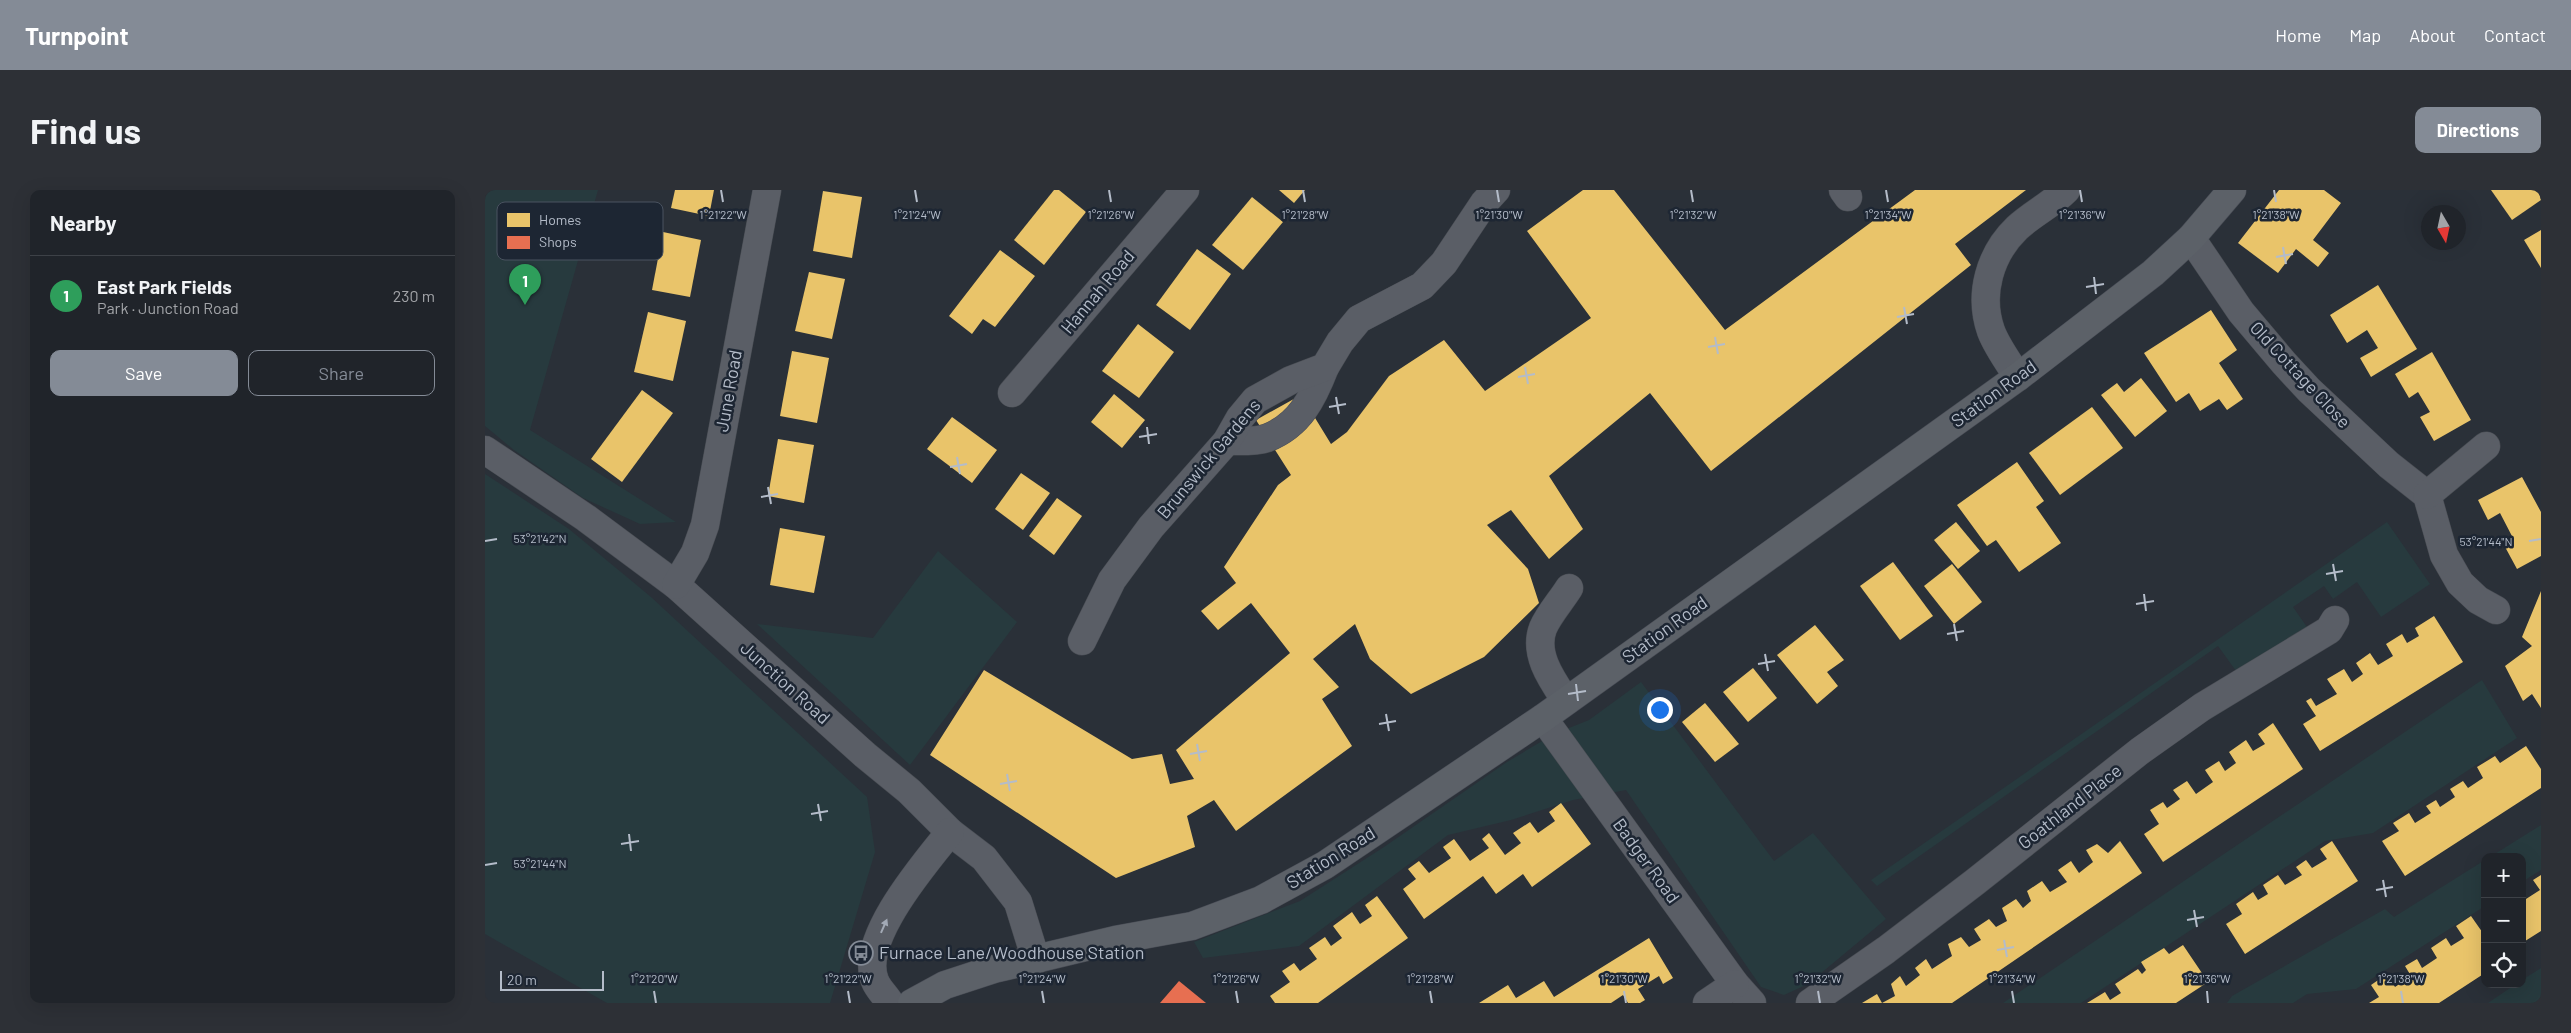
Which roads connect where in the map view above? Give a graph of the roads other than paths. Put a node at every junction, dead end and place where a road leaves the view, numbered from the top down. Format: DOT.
graph roads {
  1 [pos="767,190"];
  2 [pos="1185,190"];
  3 [pos="1496,190"];
  4 [pos="2066,190"];
  5 [pos="2232,190"];
  6 [pos="2191,238"];
  7 [pos="1325,367"];
  8 [pos="2018,377"];
  9 [pos="1012,393"];
  10 [pos="1227,441"];
  11 [pos="2486,446"];
  12 [pos="485,450"];
  13 [pos="2427,495"];
  14 [pos="676,585"];
  15 [pos="1569,588"];
  16 [pos="2496,610"];
  17 [pos="2335,620"];
  18 [pos="1082,641"];
  19 [pos="1566,701"];
  20 [pos="1543,718"];
  21 [pos="950,832"];
  22 [pos="1036,960"];
  23 [pos="1743,994"];
  24 [pos="890,1003"];
  25 [pos="912,1003"];
  26 [pos="1707,1003"];
  27 [pos="1810,1003"];
  1 -- 14 [label="street, June Road"];
  2 -- 9 [label="street, Hannah Road"];
  3 -- 7 [label="street"];
  4 -- 8 [label="street"];
  5 -- 6 [label="main road, Station Road"];
  6 -- 8 [label="main road, Station Road"];
  6 -- 13 [label="street, Old Cottage Close"];
  7 -- 10 [label="street, Brunswick Gardens"];
  7 -- 10 [label="street"];
  8 -- 19 [label="main road, Station Road"];
  10 -- 18 [label="street, Brunswick Gardens"];
  11 -- 13 [label="street"];
  12 -- 14 [label="street, Junction Road"];
  13 -- 16 [label="street"];
  14 -- 21 [label="street, Junction Road"];
  15 -- 19 [label="street"];
  17 -- 27 [label="street, Goathland Place"];
  19 -- 20 [label="main road, Station Road"];
  20 -- 22 [label="main road, Station Road"];
  20 -- 23 [label="street, Badger Road"];
  21 -- 22 [label="street, Junction Road"];
  24 -- 21 [label="street, one-way"];
  22 -- 25 [label="main road, Station Road"];
  23 -- 26 [label="street"];
}
